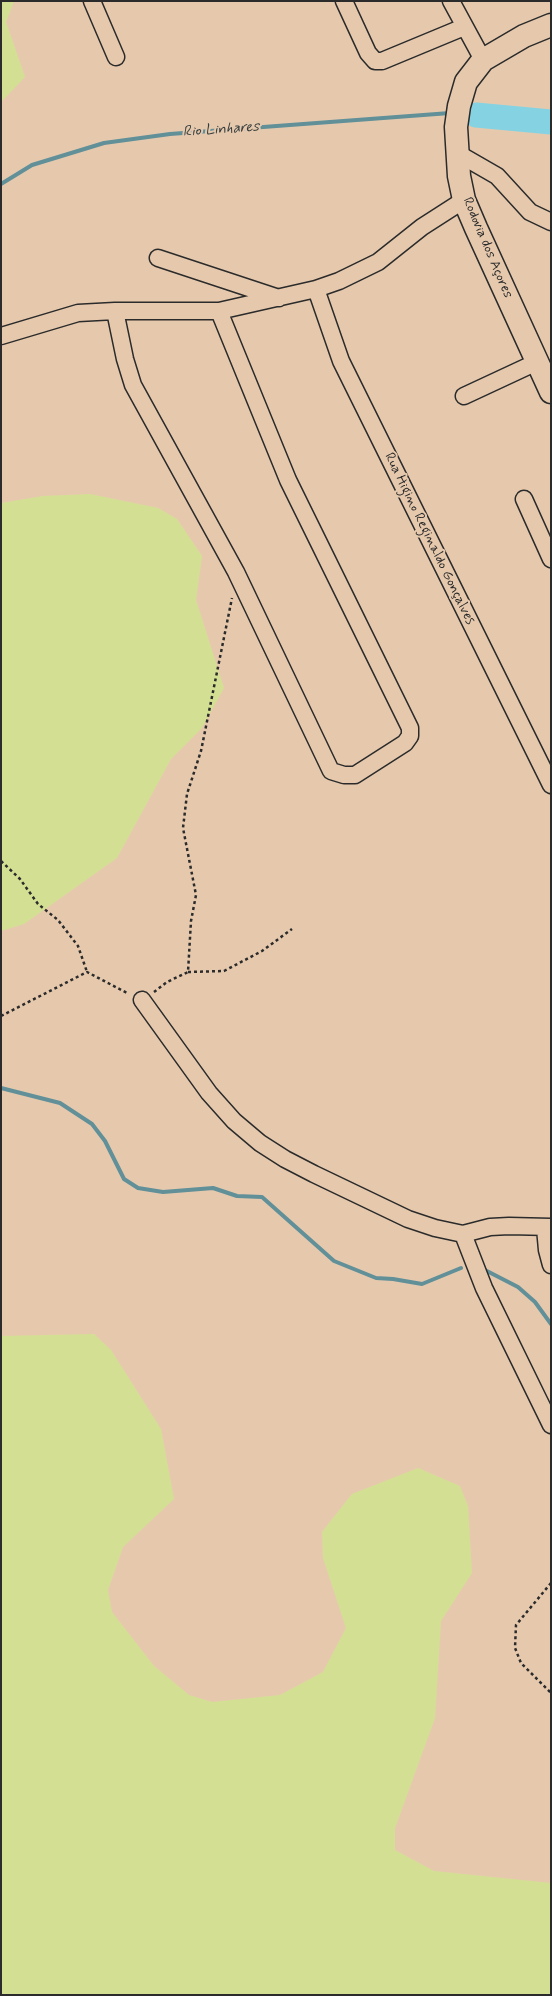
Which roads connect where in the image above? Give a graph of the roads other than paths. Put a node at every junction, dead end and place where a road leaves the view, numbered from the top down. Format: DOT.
graph roads {
  1 [pos="92,1"];
  2 [pos="344,1"];
  3 [pos="451,1"];
  4 [pos="551,25"];
  5 [pos="464,27"];
  6 [pos="116,57"];
  7 [pos="483,60"];
  8 [pos="456,153"];
  9 [pos="464,200"];
  10 [pos="551,222"];
  11 [pos="158,258"];
  12 [pos="316,288"];
  13 [pos="279,298"];
  14 [pos="115,311"];
  15 [pos="219,311"];
  16 [pos="1,336"];
  17 [pos="537,362"];
  18 [pos="551,392"];
  19 [pos="464,396"];
  20 [pos="524,499"];
  21 [pos="551,559"];
  22 [pos="551,785"];
  23 [pos="142,1000"];
  24 [pos="548,1228"];
  25 [pos="463,1234"];
  26 [pos="551,1265"];
  27 [pos="551,1425"];
  1 -- 6 [label="street"];
  2 -- 5 [label="street"];
  3 -- 5 [label="street"];
  4 -- 7 [label="street, Rodovia dos Açores"];
  5 -- 7 [label="street"];
  7 -- 8 [label="street, Rodovia dos Açores"];
  8 -- 9 [label="street, Rodovia dos Açores"];
  8 -- 10 [label="street"];
  9 -- 12 [label="street"];
  9 -- 17 [label="street, Rodovia dos Açores"];
  11 -- 13 [label="street"];
  12 -- 13 [label="street"];
  12 -- 22 [label="street, Rua Higino Reginaldo Gonçalves"];
  13 -- 15 [label="street"];
  14 -- 15 [label="street"];
  14 -- 15 [label="street"];
  14 -- 16 [label="street"];
  17 -- 18 [label="street, Rodovia dos Açores"];
  17 -- 19 [label="street"];
  20 -- 21 [label="street"];
  23 -- 25 [label="street"];
  24 -- 25 [label="street"];
  24 -- 26 [label="street"];
  25 -- 27 [label="street"];
}
